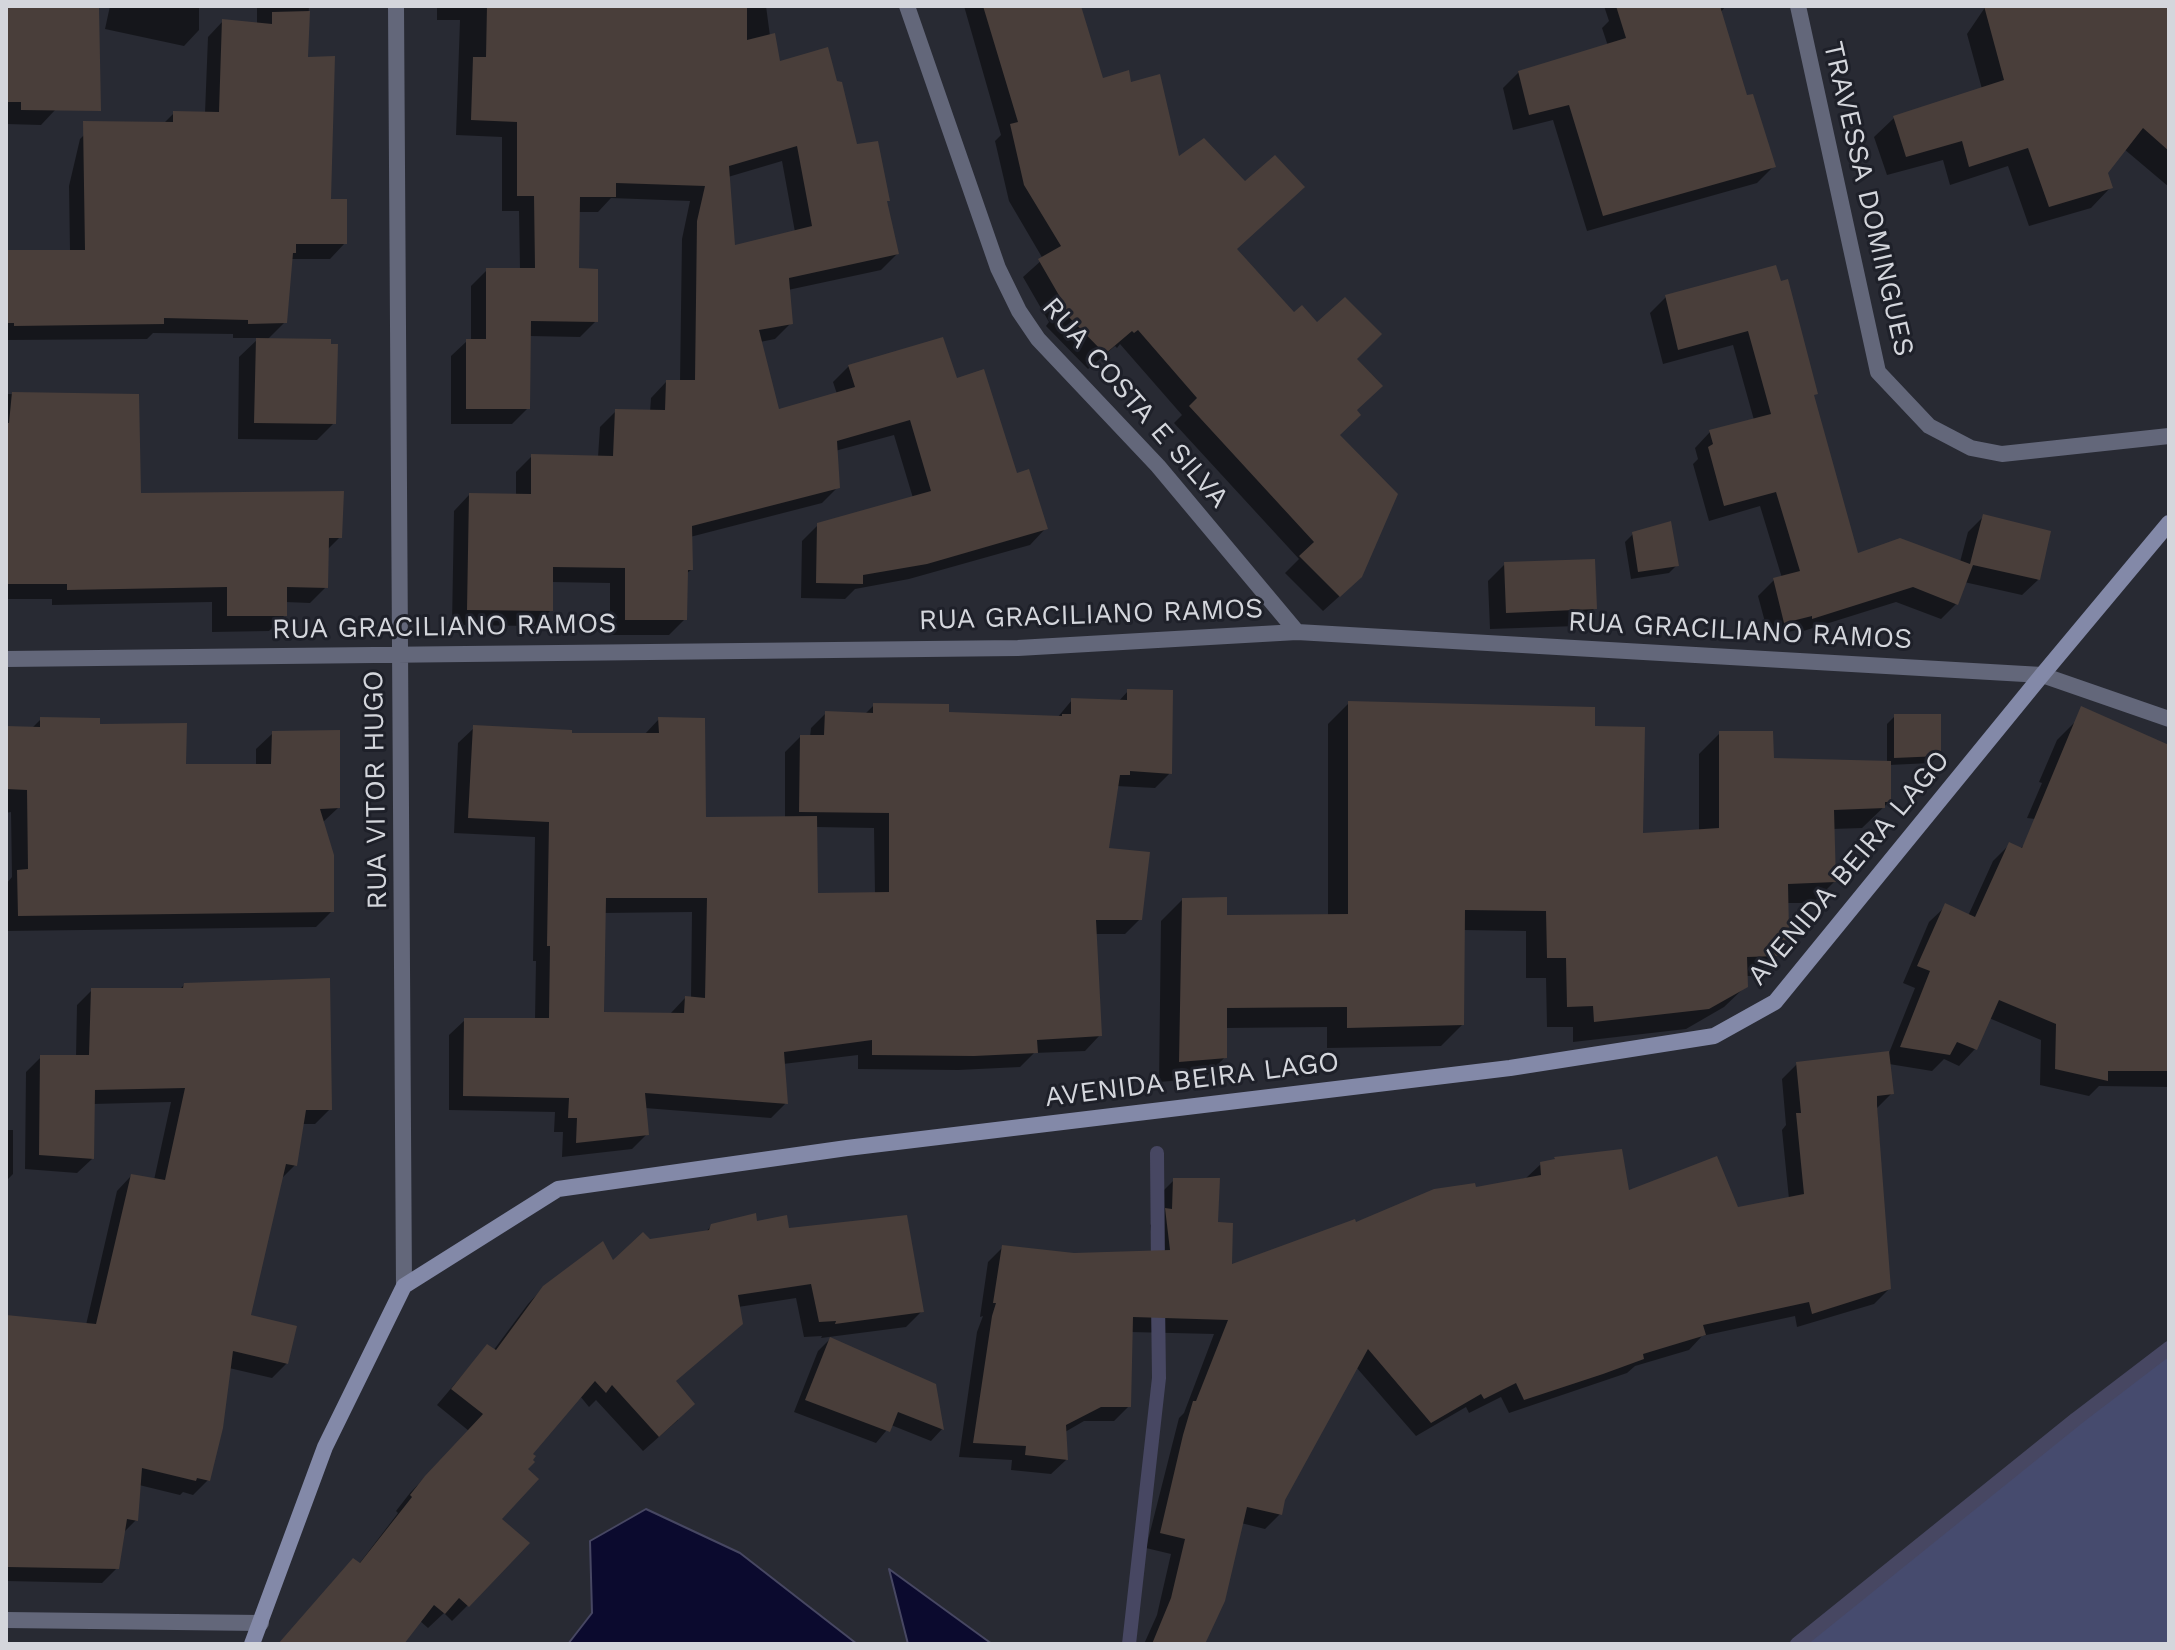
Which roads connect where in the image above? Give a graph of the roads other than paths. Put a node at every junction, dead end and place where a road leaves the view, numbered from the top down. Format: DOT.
graph roads {
  1 [pos="396,6"];
  2 [pos="907,6"];
  3 [pos="1798,6"];
  4 [pos="2169,436"];
  5 [pos="2169,523"];
  6 [pos="1297,632"];
  7 [pos="400,653"];
  8 [pos="6,659"];
  9 [pos="2042,675"];
  10 [pos="2169,719"];
  11 [pos="404,1286"];
  12 [pos="6,1620"];
  13 [pos="261,1623"];
  14 [pos="252,1644"];
  1 -- 7 [label="street, RUA VITOR HUGO"];
  2 -- 6 [label="street, RUA COSTA E SILVA"];
  3 -- 4 [label="street, TRAVESSA DOMINGUES"];
  5 -- 9 [label="main road, AVENIDA BEIRA LAGO"];
  6 -- 7 [label="street, RUA GRACILIANO RAMOS"];
  6 -- 9 [label="street, RUA GRACILIANO RAMOS"];
  7 -- 8 [label="street, RUA GRACILIANO RAMOS"];
  7 -- 11 [label="street, RUA VITOR HUGO"];
  9 -- 10 [label="street, RUA GRACILIANO RAMOS"];
  9 -- 11 [label="main road, AVENIDA BEIRA LAGO"];
  11 -- 13 [label="main road"];
  12 -- 13 [label="street"];
  13 -- 14 [label="main road"];
}
